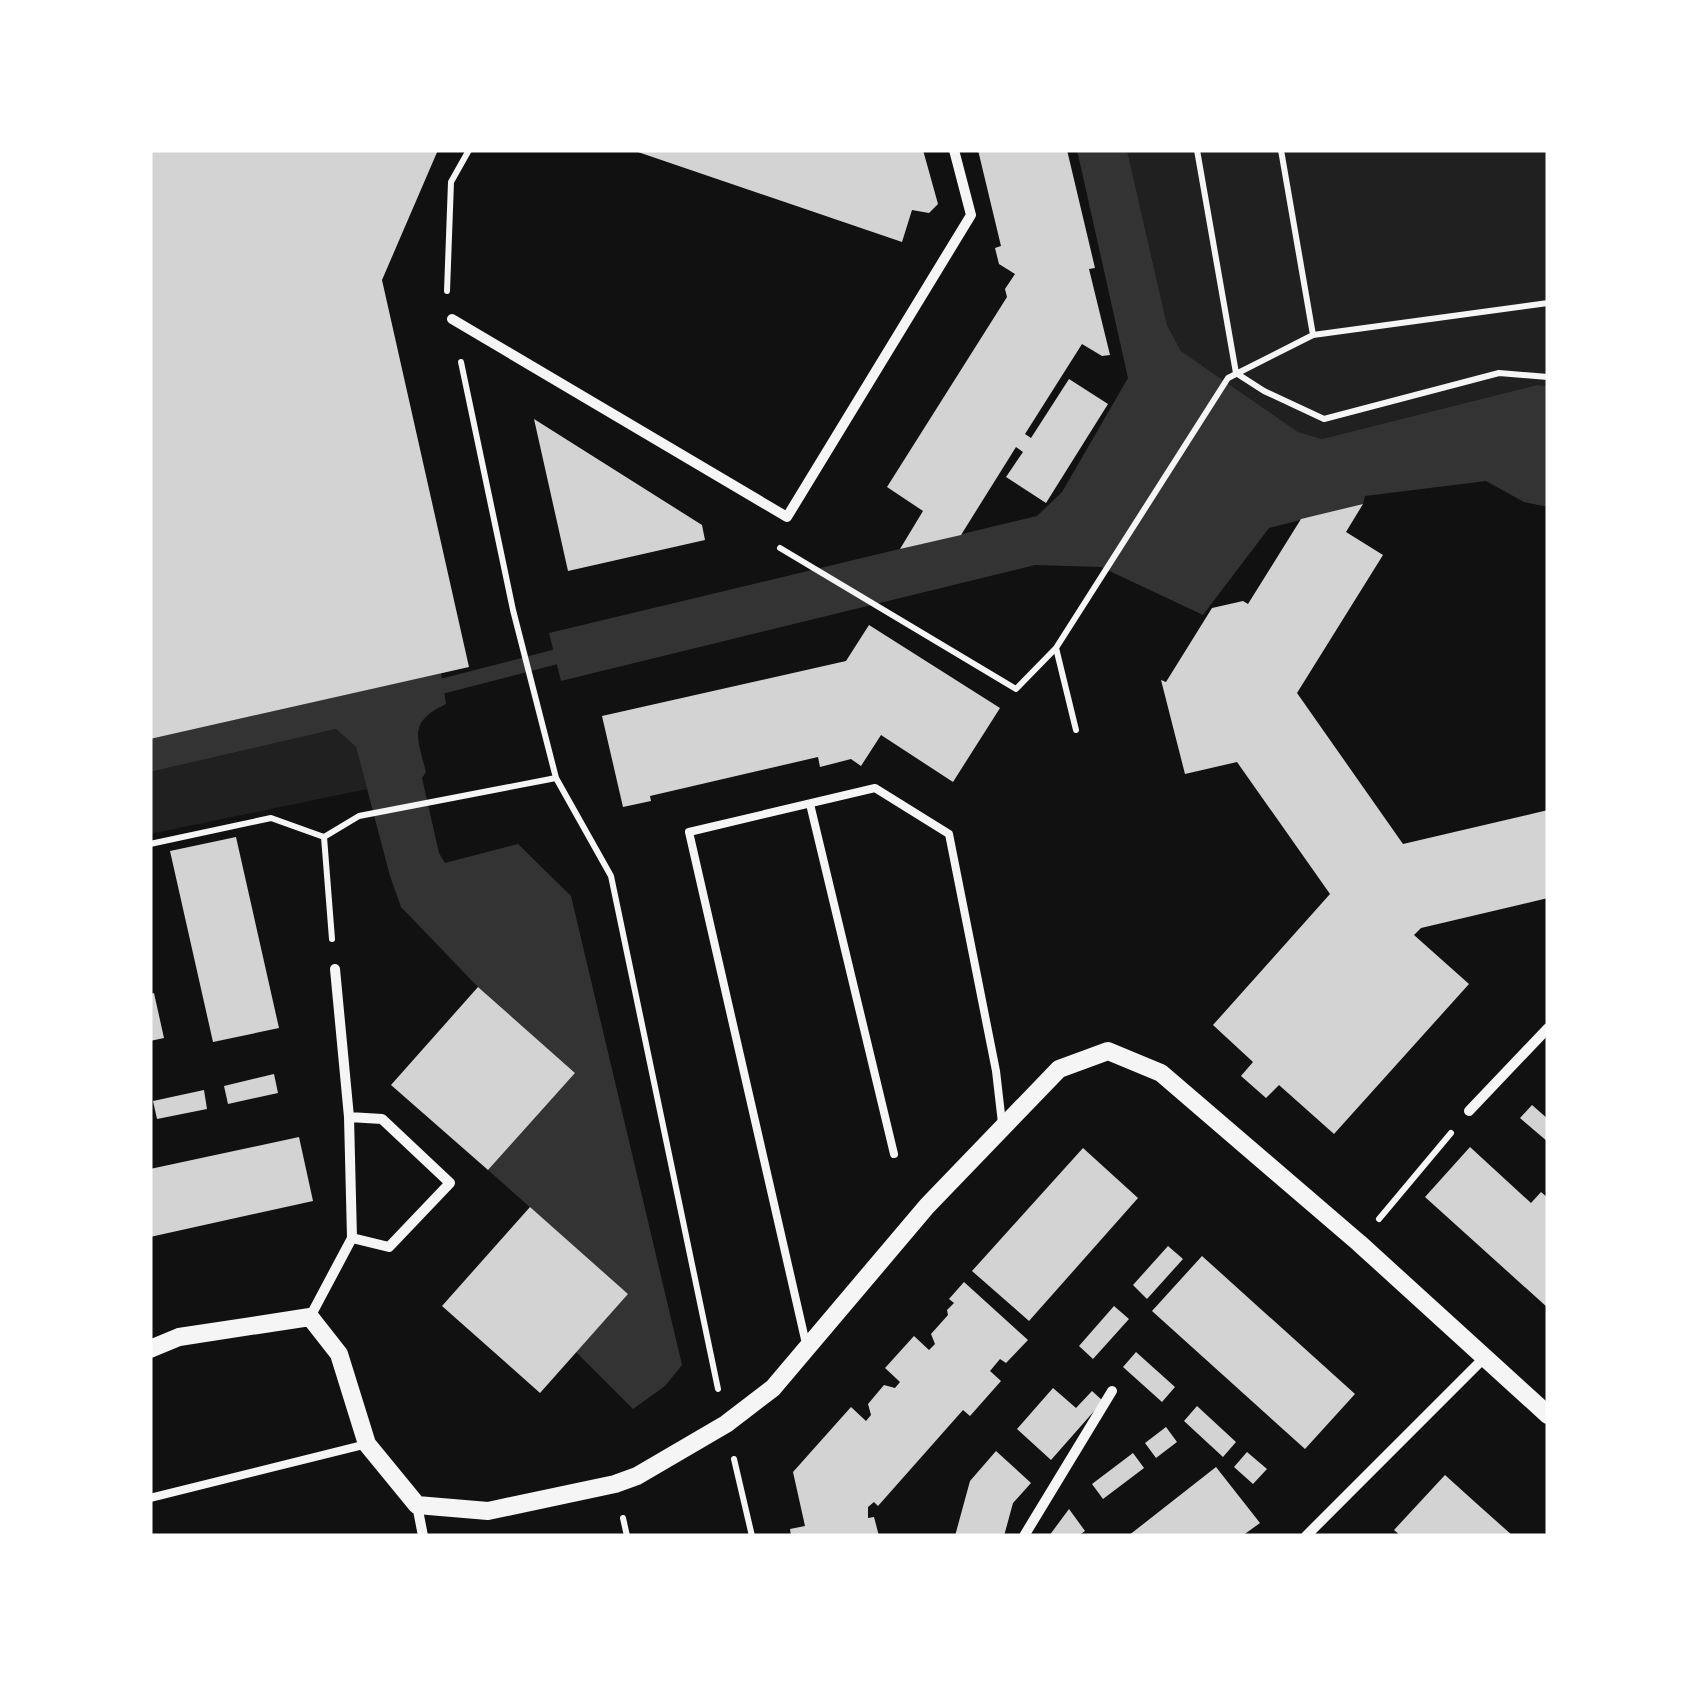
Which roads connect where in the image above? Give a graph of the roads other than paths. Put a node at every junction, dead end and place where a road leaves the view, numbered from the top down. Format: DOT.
graph roads {
  1 [pos="954,150"];
  2 [pos="452,320"];
  3 [pos="810,804"];
  4 [pos="334,969"];
  5 [pos="1548,1028"];
  6 [pos="1469,1111"];
  7 [pos="349,1118"];
  8 [pos="1003,1128"];
  9 [pos="894,1154"];
  10 [pos="352,1238"];
  11 [pos="310,1317"];
  12 [pos="150,1349"];
  13 [pos="807,1349"];
  14 [pos="1484,1358"];
  15 [pos="1112,1390"];
  16 [pos="1548,1416"];
  17 [pos="366,1444"];
  18 [pos="150,1498"];
  19 [pos="417,1505"];
  20 [pos="424,1536"];
  21 [pos="1024,1536"];
  22 [pos="1306,1536"];
  1 -- 2 [label="street"];
  3 -- 8 [label="lane"];
  3 -- 9 [label="lane"];
  3 -- 13 [label="lane"];
  4 -- 7 [label="street"];
  5 -- 6 [label="street"];
  7 -- 10 [label="street"];
  7 -- 10 [label="street"];
  8 -- 13 [label="street"];
  8 -- 14 [label="street"];
  10 -- 11 [label="street"];
  11 -- 12 [label="street"];
  11 -- 17 [label="street"];
  13 -- 19 [label="street"];
  14 -- 16 [label="street"];
  14 -- 22 [label="street"];
  15 -- 21 [label="street"];
  17 -- 18 [label="lane"];
  17 -- 19 [label="street"];
  19 -- 20 [label="street"];
}
